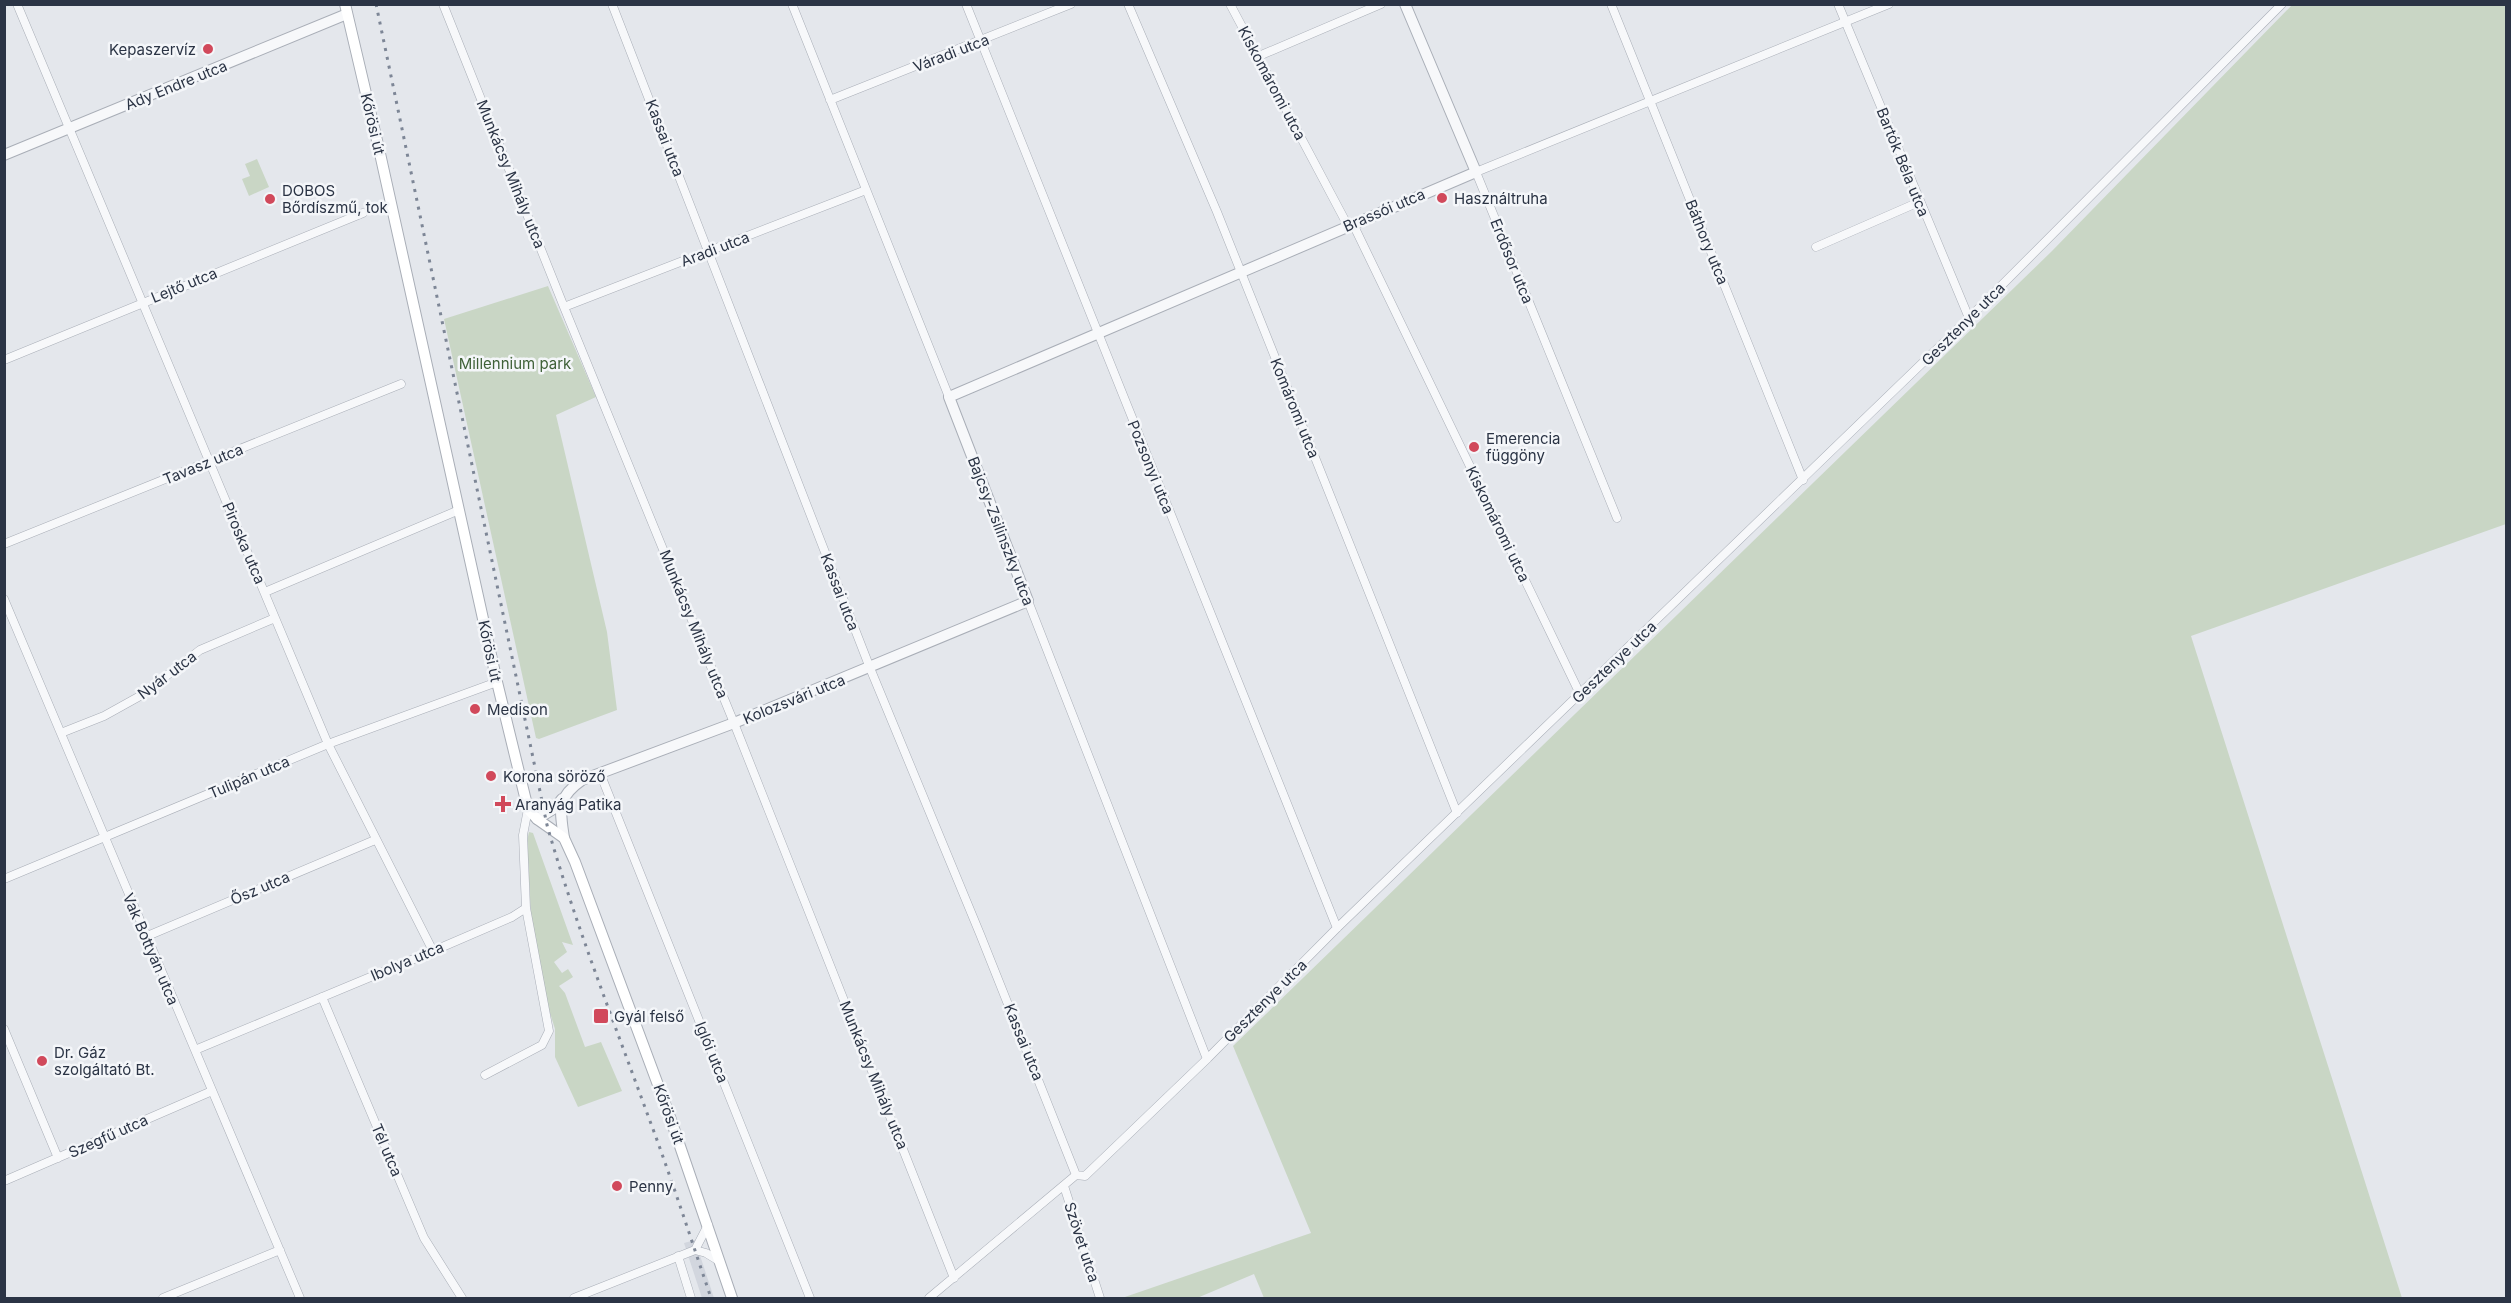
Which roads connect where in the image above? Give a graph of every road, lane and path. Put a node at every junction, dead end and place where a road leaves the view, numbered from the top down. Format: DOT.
graph roads {
  1 [pos="17,4"];
  2 [pos="444,4"];
  3 [pos="612,4"];
  4 [pos="792,4"];
  5 [pos="966,4"];
  6 [pos="1071,4"];
  7 [pos="1128,4"];
  8 [pos="1230,4"];
  9 [pos="1381,4"];
  10 [pos="1405,4"];
  11 [pos="1611,4"];
  12 [pos="1838,4"];
  13 [pos="1889,4"];
  14 [pos="2282,4"];
  15 [pos="346,9"];
  16 [pos="1845,22"];
  17 [pos="981,41"];
  18 [pos="1259,56"];
  19 [pos="830,100"];
  20 [pos="1650,100"];
  21 [pos="69,128"];
  22 [pos="4,155"];
  23 [pos="1476,172"];
  24 [pos="866,190"];
  25 [pos="1919,202"];
  26 [pos="363,213"];
  27 [pos="1350,225"];
  28 [pos="1816,247"];
  29 [pos="708,252"];
  30 [pos="1240,271"];
  31 [pos="143,302"];
  32 [pos="564,308"];
  33 [pos="1969,318"];
  34 [pos="1098,333"];
  35 [pos="4,360"];
  36 [pos="401,384"];
  37 [pos="949,397"];
  38 [pos="210,461"];
  39 [pos="1803,480"];
  40 [pos="459,510"];
  41 [pos="1617,518"];
  42 [pos="4,544"];
  43 [pos="265,592"];
  44 [pos="4,599"];
  45 [pos="1028,601"];
  46 [pos="275,618"];
  47 [pos="870,668"];
  48 [pos="497,682"];
  49 [pos="1580,694"];
  50 [pos="734,723"];
  51 [pos="61,733"];
  52 [pos="328,744"];
  53 [pos="600,773"];
  54 [pos="562,798"];
  55 [pos="528,809"];
  56 [pos="1457,813"];
  57 [pos="537,819"];
  58 [pos="105,837"];
  59 [pos="564,838"];
  60 [pos="375,840"];
  61 [pos="4,879"];
  62 [pos="526,908"];
  63 [pos="1337,928"];
  64 [pos="145,937"];
  65 [pos="433,951"];
  66 [pos="322,997"];
  67 [pos="4,1029"];
  68 [pos="195,1050"];
  69 [pos="1207,1059"];
  70 [pos="485,1075"];
  71 [pos="212,1091"];
  72 [pos="58,1158"];
  73 [pos="1076,1175"];
  74 [pos="4,1180"];
  75 [pos="1064,1186"];
  76 [pos="708,1225"];
  77 [pos="280,1250"];
  78 [pos="695,1250"];
  79 [pos="678,1256"];
  80 [pos="720,1262"];
  81 [pos="954,1278"];
  82 [pos="163,1299"];
  83 [pos="300,1299"];
  84 [pos="462,1299"];
  85 [pos="574,1299"];
  86 [pos="691,1299"];
  87 [pos="732,1299"];
  88 [pos="810,1299"];
  89 [pos="929,1299"];
  90 [pos="1101,1299"];
  1 -- 21 [label="street, Piroska utca"];
  2 -- 32 [label="street, Munkácsy Mihály utca"];
  3 -- 29 [label="street, Kassai utca"];
  4 -- 19 [label="street, Bajcsy-Zsilinszky utca"];
  5 -- 17 [label="street, Pozsonyi utca"];
  6 -- 17 [label="street, Váradi utca"];
  7 -- 30 [label="street, Komáromi utca"];
  8 -- 18 [label="street, Kiskomáromi utca"];
  9 -- 18 [label="street"];
  10 -- 23 [label="street, Erdősor utca"];
  11 -- 20 [label="street, Báthory utca"];
  12 -- 16 [label="street, Bartók Béla utca"];
  13 -- 16 [label="street, Brassói utca"];
  14 -- 33 [label="street, Gesztenye utca"];
  15 -- 21 [label="street, Ady Endre utca"];
  15 -- 40 [label="main road, Kőrösi út"];
  16 -- 20 [label="street, Brassói utca"];
  16 -- 25 [label="street, Bartók Béla utca"];
  17 -- 19 [label="street, Váradi utca"];
  17 -- 34 [label="street, Pozsonyi utca"];
  18 -- 27 [label="street, Kiskomáromi utca"];
  19 -- 24 [label="street, Bajcsy-Zsilinszky utca"];
  20 -- 23 [label="street, Brassói utca"];
  20 -- 39 [label="street, Báthory utca"];
  21 -- 22 [label="street, Ady Endre utca"];
  21 -- 31 [label="street, Piroska utca"];
  23 -- 27 [label="street, Brassói utca"];
  23 -- 41 [label="street, Erdősor utca"];
  24 -- 29 [label="street, Aradi utca"];
  24 -- 37 [label="street, Bajcsy-Zsilinszky utca"];
  25 -- 28 [label="street"];
  25 -- 33 [label="street, Bartók Béla utca"];
  26 -- 31 [label="street, Lejtő utca"];
  27 -- 30 [label="street, Brassói utca"];
  27 -- 49 [label="street, Kiskomáromi utca"];
  29 -- 32 [label="street, Aradi utca"];
  29 -- 47 [label="street, Kassai utca"];
  30 -- 34 [label="street, Brassói utca"];
  30 -- 56 [label="street, Komáromi utca"];
  31 -- 35 [label="street, Lejtő utca"];
  31 -- 38 [label="street, Piroska utca"];
  32 -- 50 [label="street, Munkácsy Mihály utca"];
  33 -- 39 [label="street, Gesztenye utca"];
  34 -- 37 [label="street, Brassói utca"];
  34 -- 63 [label="street, Pozsonyi utca"];
  36 -- 38 [label="street, Tavasz utca"];
  37 -- 45 [label="street, Bajcsy-Zsilinszky utca"];
  38 -- 42 [label="street, Tavasz utca"];
  38 -- 43 [label="street, Piroska utca"];
  39 -- 49 [label="street, Gesztenye utca"];
  40 -- 43 [label="street"];
  40 -- 48 [label="main road, Kőrösi út"];
  43 -- 46 [label="street, Piroska utca"];
  44 -- 51 [label="street, Vak Bottyán utca"];
  45 -- 47 [label="street, Kolozsvári utca"];
  45 -- 69 [label="street, Bajcsy-Zsilinszky utca"];
  46 -- 51 [label="street, Nyár utca"];
  46 -- 52 [label="street, Piroska utca"];
  47 -- 50 [label="street, Kolozsvári utca"];
  47 -- 73 [label="street, Kassai utca"];
  48 -- 52 [label="street, Tulipán utca"];
  48 -- 55 [label="main road, Kőrösi út"];
  49 -- 56 [label="street, Gesztenye utca"];
  50 -- 53 [label="street, Kolozsvári utca"];
  50 -- 81 [label="street, Munkácsy Mihály utca"];
  51 -- 58 [label="street, Vak Bottyán utca"];
  52 -- 58 [label="street, Tulipán utca"];
  52 -- 60 [label="street, Piroska utca"];
  53 -- 54 [label="street, Kolozsvári utca"];
  53 -- 88 [label="street, Iglói utca"];
  54 -- 57 [label="street, Kolozsvári utca"];
  54 -- 59 [label="street"];
  55 -- 57 [label="main road, Kőrösi út"];
  55 -- 62 [label="street"];
  56 -- 63 [label="street, Gesztenye utca"];
  57 -- 59 [label="main road, Kőrösi út"];
  58 -- 61 [label="street, Tulipán utca"];
  58 -- 64 [label="street, Vak Bottyán utca"];
  59 -- 76 [label="main road, Kőrösi út"];
  60 -- 64 [label="street, Ősz utca"];
  60 -- 65 [label="street, Piroska utca"];
  62 -- 65 [label="street, Ibolya utca"];
  62 -- 70 [label="street"];
  63 -- 69 [label="street, Gesztenye utca"];
  64 -- 68 [label="street, Vak Bottyán utca"];
  65 -- 66 [label="street, Ibolya utca"];
  66 -- 68 [label="street, Ibolya utca"];
  66 -- 84 [label="street, Tél utca"];
  67 -- 72 [label="street"];
  68 -- 71 [label="street, Vak Bottyán utca"];
  69 -- 73 [label="street, Gesztenye utca"];
  71 -- 72 [label="street, Szegfű utca"];
  71 -- 77 [label="street, Vak Bottyán utca"];
  72 -- 74 [label="street, Szegfű utca"];
  73 -- 75 [label="street, Gesztenye utca"];
  75 -- 81 [label="street, Gesztenye utca"];
  75 -- 90 [label="street, Szövet utca"];
  76 -- 78 [label="street"];
  76 -- 80 [label="main road, Kőrösi út"];
  77 -- 82 [label="street"];
  77 -- 83 [label="street, Vak Bottyán utca"];
  78 -- 79 [label="street"];
  78 -- 80 [label="street"];
  79 -- 85 [label="street"];
  79 -- 86 [label="street"];
  80 -- 87 [label="main road, Kőrösi út"];
  81 -- 89 [label="street, Gesztenye utca"];
}
